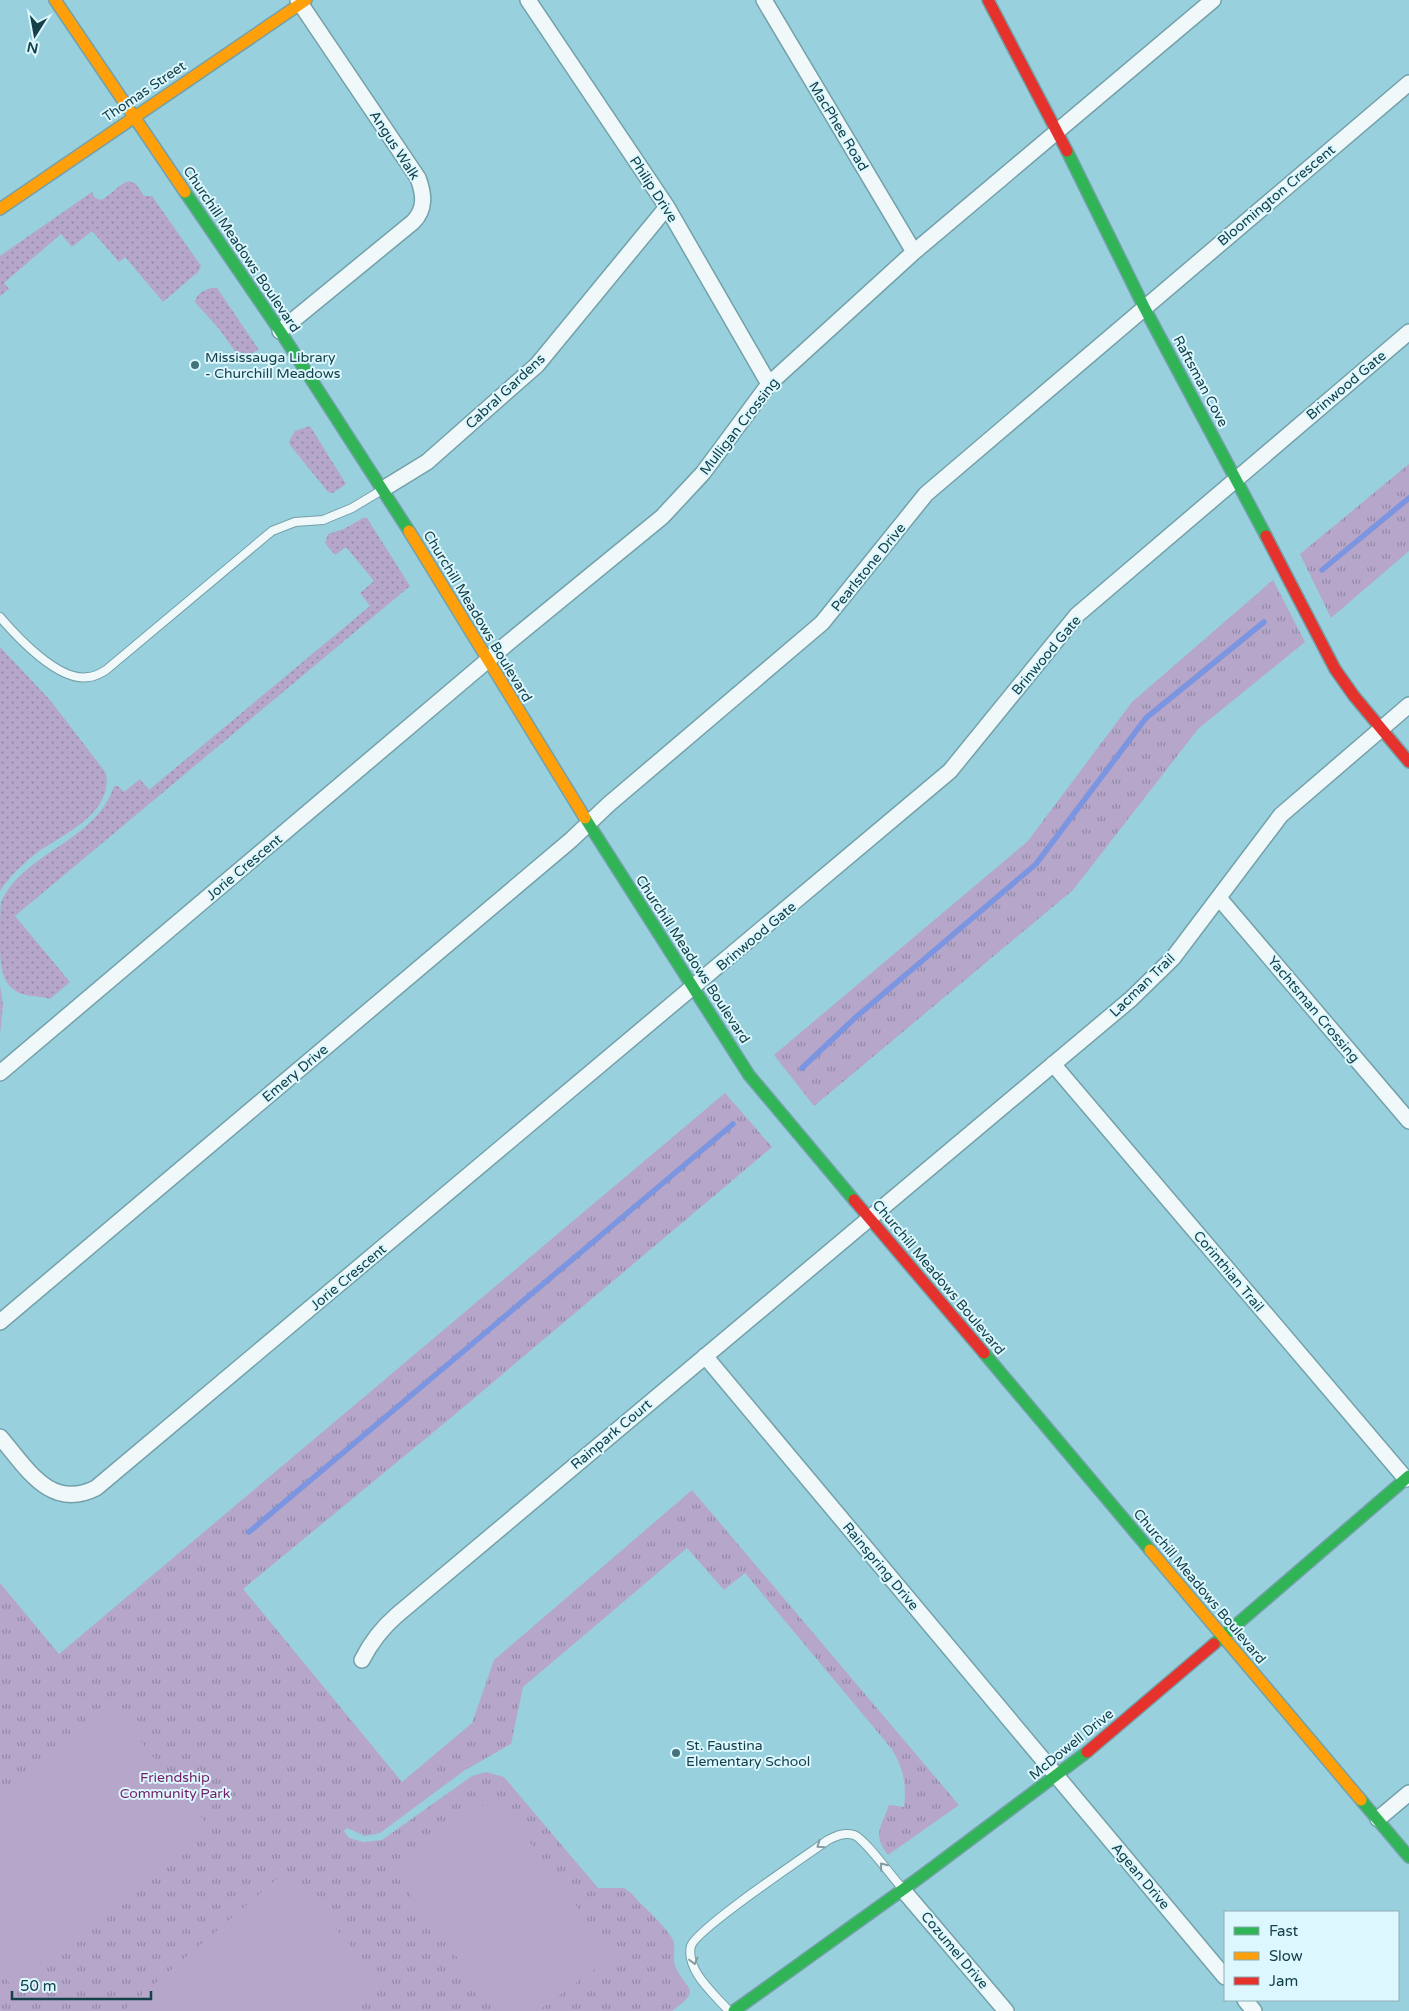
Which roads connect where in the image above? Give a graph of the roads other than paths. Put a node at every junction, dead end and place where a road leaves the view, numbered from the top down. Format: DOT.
graph roads {
  1 [pos="55,0"];
  2 [pos="528,0"];
  3 [pos="764,0"];
  4 [pos="988,0"];
  5 [pos="1213,0"];
  6 [pos="301,1"];
  7 [pos="1409,83"];
  8 [pos="133,116"];
  9 [pos="1058,132"];
  10 [pos="667,207"];
  11 [pos="0,209"];
  12 [pos="914,252"];
  13 [pos="1144,307"];
  14 [pos="280,331"];
  15 [pos="1409,332"];
  16 [pos="769,384"];
  17 [pos="1236,478"];
  18 [pos="383,489"];
  19 [pos="0,617"];
  20 [pos="487,661"];
  21 [pos="1409,705"];
  22 [pos="1381,729"];
  23 [pos="1409,762"];
  24 [pos="588,823"];
  25 [pos="1219,898"];
  26 [pos="694,988"];
  27 [pos="1052,1064"];
  28 [pos="0,1073"];
  29 [pos="1409,1121"];
  30 [pos="870,1218"];
  31 [pos="0,1322"];
  32 [pos="705,1356"];
  33 [pos="0,1437"];
  34 [pos="1407,1478"];
  35 [pos="1222,1636"];
  36 [pos="362,1660"];
  37 [pos="1056,1776"];
  38 [pos="1409,1793"];
  39 [pos="1378,1819"];
  40 [pos="1409,1857"];
  41 [pos="903,1890"];
  42 [pos="1224,1976"];
  43 [pos="1246,2001"];
  44 [pos="729,2011"];
  45 [pos="734,2011"];
  46 [pos="1006,2011"];
  47 [pos="1254,2011"];
  1 -- 8 [label="street, Churchill Meadows Boulevard"];
  2 -- 10 [label="street, Philip Drive"];
  3 -- 12 [label="street, MacPhee Road"];
  4 -- 9 [label="street, Raftsman Cove"];
  5 -- 9 [label="street"];
  6 -- 8 [label="street, Thomas Street"];
  6 -- 14 [label="street, Angus Walk"];
  7 -- 13 [label="street, Bloomington Crescent"];
  8 -- 11 [label="street, Thomas Street"];
  8 -- 14 [label="street, Churchill Meadows Boulevard"];
  9 -- 12 [label="street, Mulligan Crossing"];
  9 -- 13 [label="street, Raftsman Cove"];
  10 -- 16 [label="street, Philip Drive"];
  10 -- 18 [label="street, Cabral Gardens"];
  12 -- 16 [label="street, Mulligan Crossing"];
  13 -- 17 [label="street, Raftsman Cove"];
  13 -- 24 [label="street, Pearlstone Drive"];
  14 -- 18 [label="street, Churchill Meadows Boulevard"];
  15 -- 17 [label="street, Brinwood Gate"];
  16 -- 20 [label="street, Mulligan Crossing"];
  17 -- 22 [label="street, Raftsman Cove"];
  17 -- 26 [label="street, Brinwood Gate"];
  18 -- 19 [label="lane"];
  18 -- 20 [label="street, Churchill Meadows Boulevard"];
  20 -- 24 [label="street, Churchill Meadows Boulevard"];
  20 -- 28 [label="street, Jorie Crescent"];
  21 -- 22 [label="street, Lacman Trail"];
  22 -- 23 [label="street, Raftsman Cove"];
  22 -- 25 [label="street, Lacman Trail"];
  24 -- 26 [label="street, Churchill Meadows Boulevard"];
  24 -- 31 [label="street, Emery Drive"];
  25 -- 27 [label="street, Lacman Trail"];
  25 -- 29 [label="street, Yachtsman Crossing"];
  26 -- 30 [label="street, Churchill Meadows Boulevard"];
  26 -- 33 [label="street, Jorie Crescent"];
  27 -- 30 [label="street, Lacman Trail"];
  27 -- 34 [label="street, Corinthian Trail"];
  30 -- 32 [label="street, Rainpark Court"];
  30 -- 35 [label="street, Churchill Meadows Boulevard"];
  32 -- 36 [label="street, Rainpark Court"];
  32 -- 37 [label="street, Rainspring Drive"];
  34 -- 35 [label="street, McDowell Drive"];
  35 -- 37 [label="street, McDowell Drive"];
  35 -- 39 [label="street, Churchill Meadows Boulevard"];
  37 -- 41 [label="street, McDowell Drive"];
  37 -- 42 [label="street, Agean Drive"];
  38 -- 39 [label="street"];
  39 -- 40 [label="street, Churchill Meadows Boulevard"];
  41 -- 44 [label="lane, one-way"];
  41 -- 45 [label="street, McDowell Drive"];
  41 -- 46 [label="street, Cozumel Drive"];
  43 -- 47 [label="street"];
}
